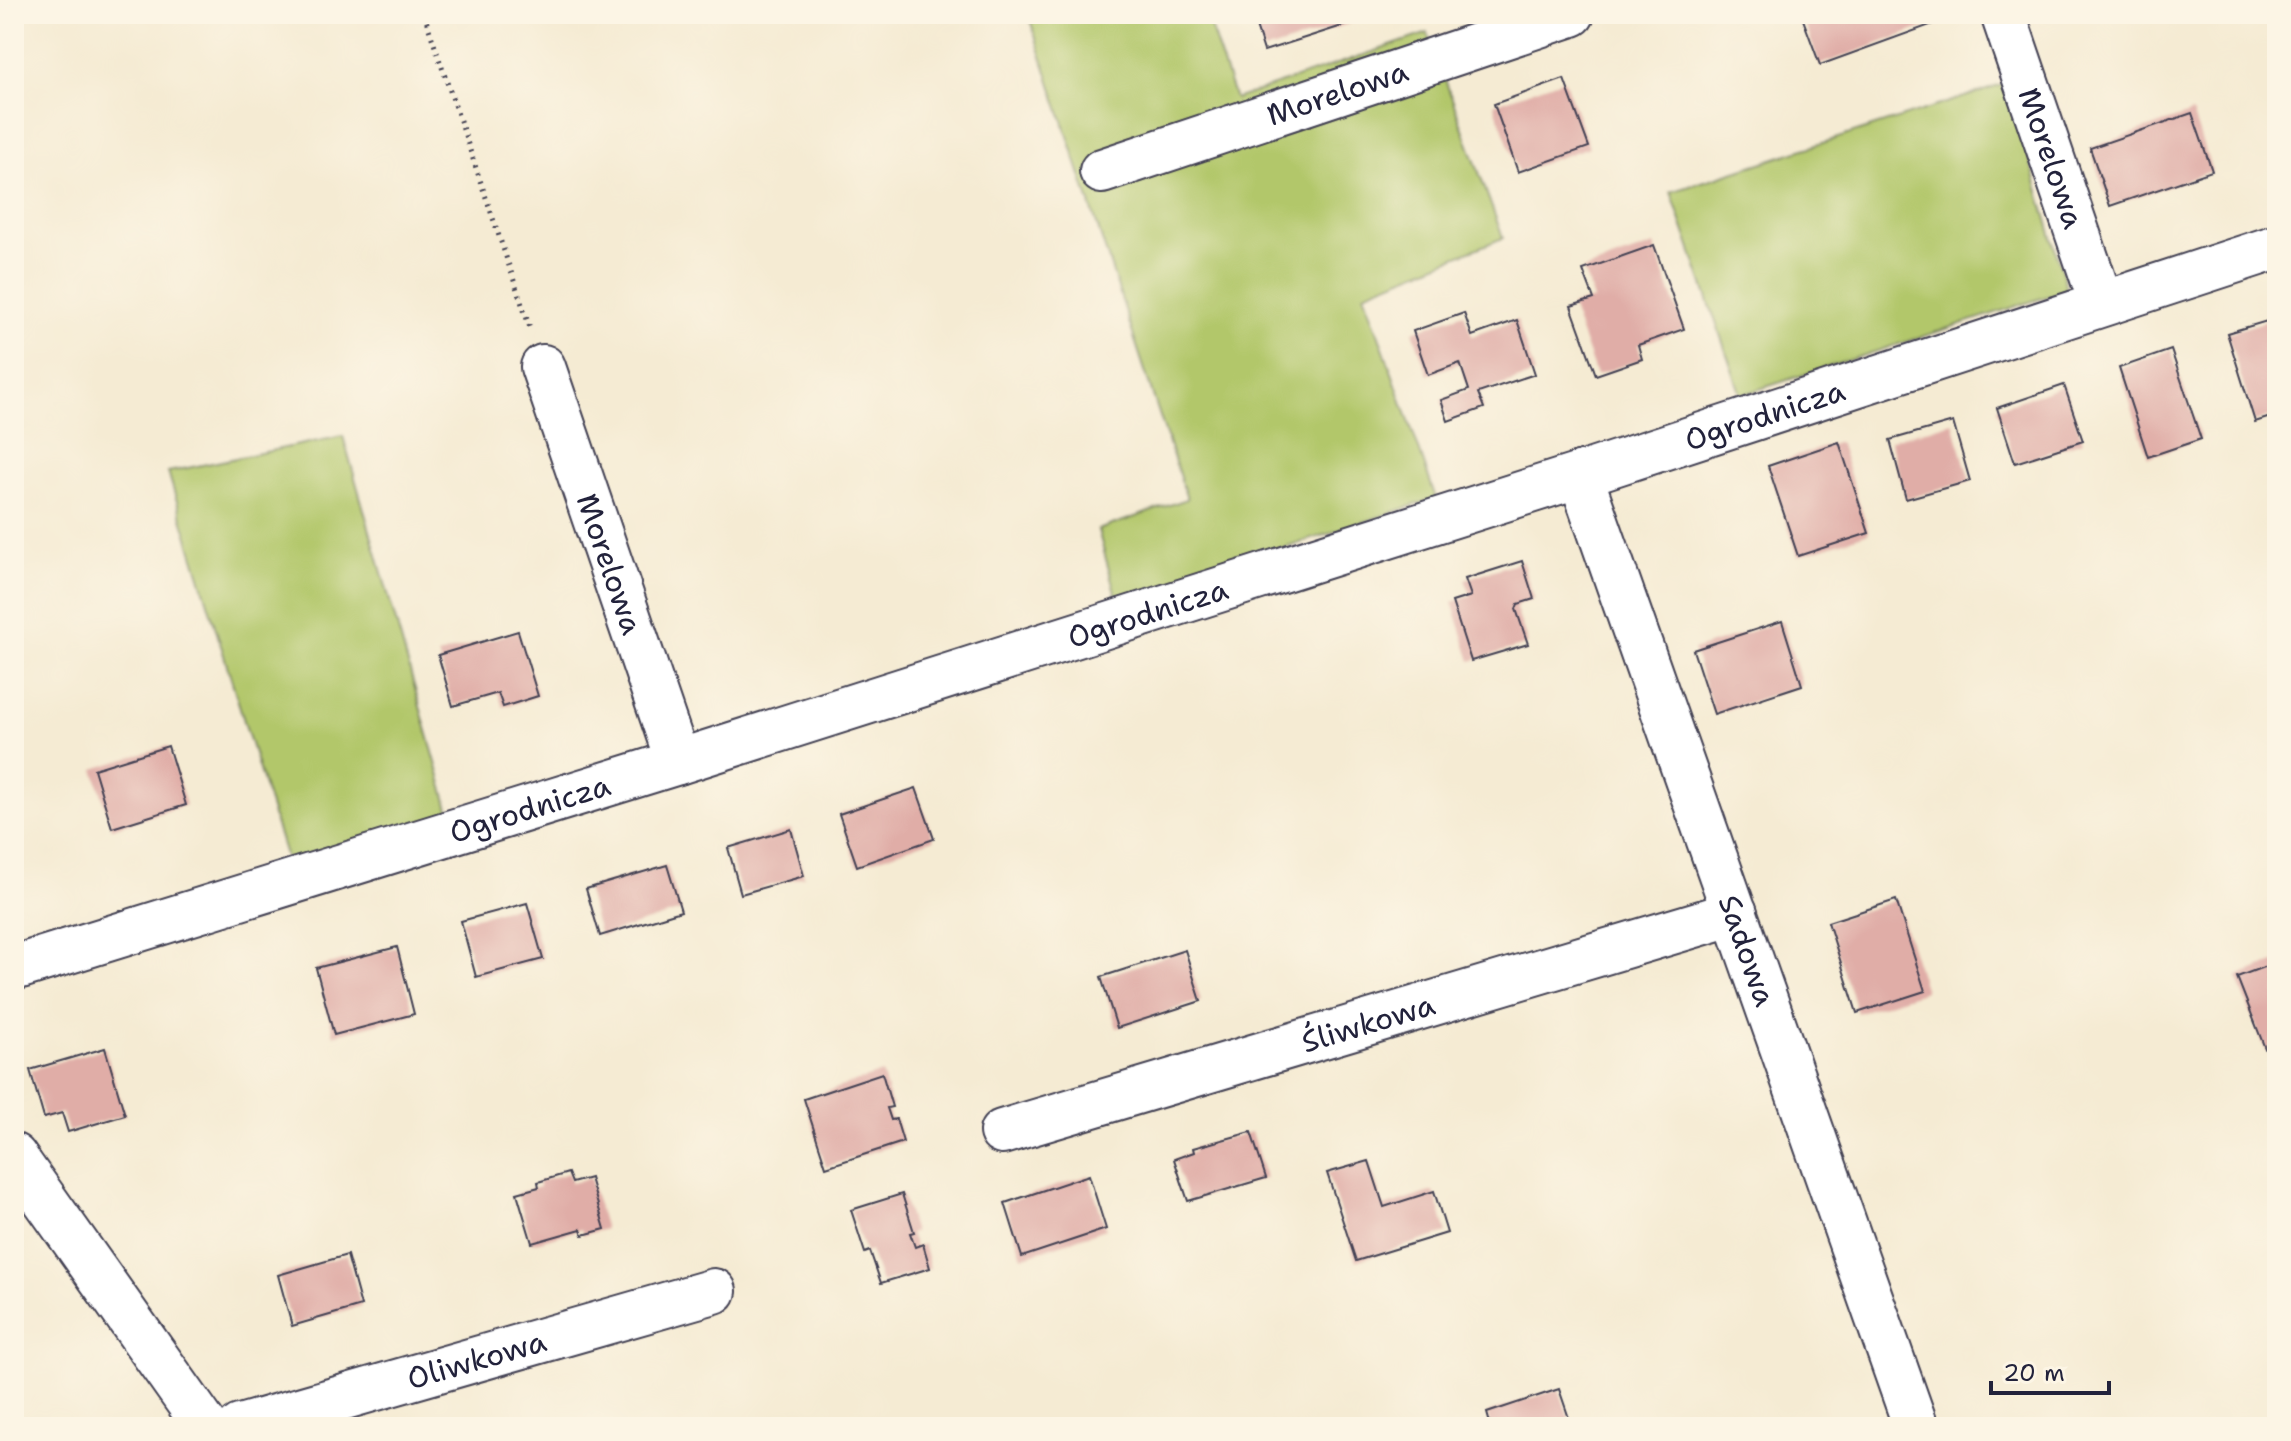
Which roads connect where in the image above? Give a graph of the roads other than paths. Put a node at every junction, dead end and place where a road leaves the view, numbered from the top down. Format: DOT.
graph roads {
  1 [pos="1572,14"];
  2 [pos="2003,14"];
  3 [pos="1102,171"];
  4 [pos="2277,247"];
  5 [pos="2101,302"];
  6 [pos="543,367"];
  7 [pos="1580,475"];
  8 [pos="678,762"];
  9 [pos="1735,913"];
  10 [pos="14,968"];
  11 [pos="1002,1132"];
  12 [pos="14,1156"];
  13 [pos="714,1291"];
  14 [pos="206,1427"];
  15 [pos="240,1427"];
  16 [pos="1916,1427"];
  1 -- 3 [label="street, Morelowa"];
  2 -- 5 [label="street, Morelowa"];
  4 -- 5 [label="street, Ogrodnicza"];
  5 -- 7 [label="street, Ogrodnicza"];
  6 -- 8 [label="street, Morelowa"];
  7 -- 8 [label="street, Ogrodnicza"];
  7 -- 9 [label="street, Sadowa"];
  8 -- 10 [label="street, Ogrodnicza"];
  9 -- 11 [label="street, Śliwkowa"];
  9 -- 16 [label="street, Sadowa"];
  12 -- 14 [label="street"];
  13 -- 15 [label="street, Oliwkowa"];
}
